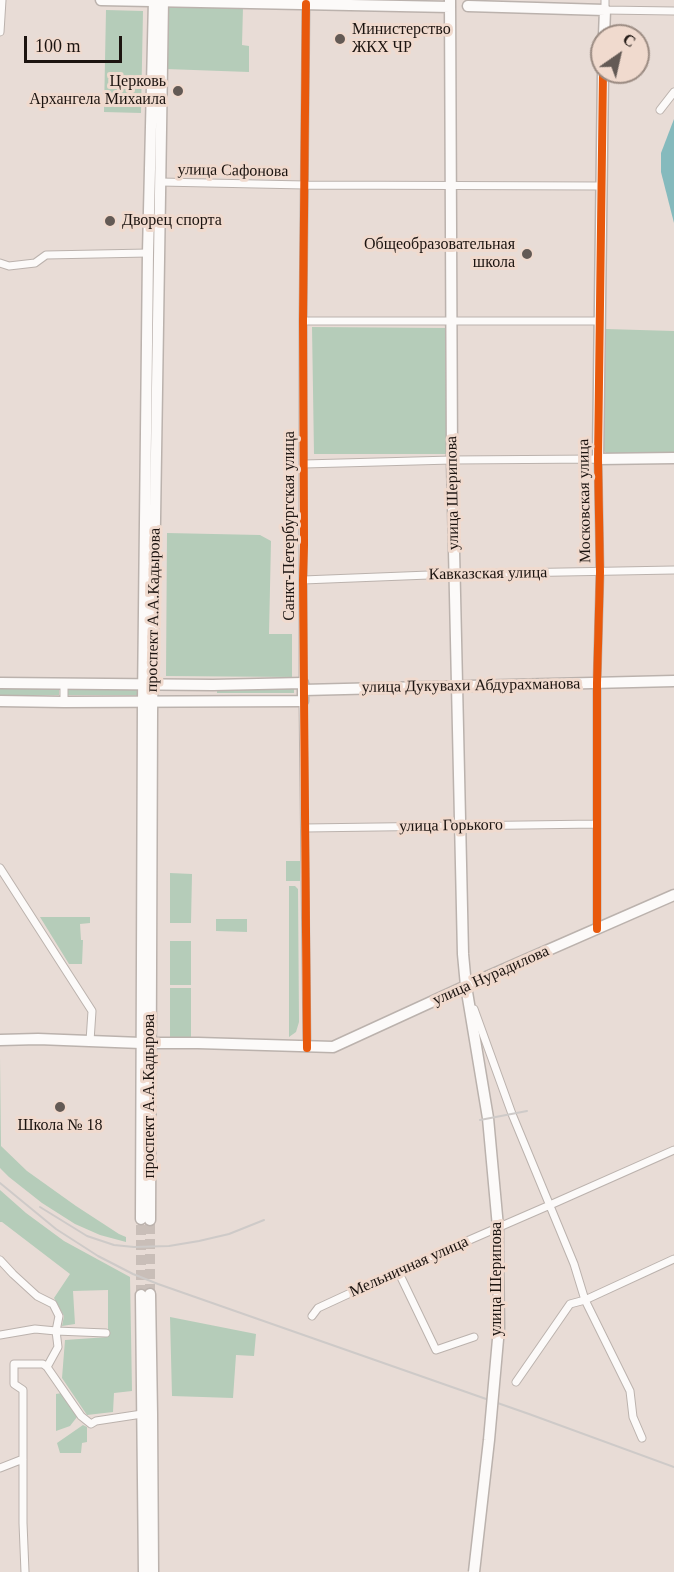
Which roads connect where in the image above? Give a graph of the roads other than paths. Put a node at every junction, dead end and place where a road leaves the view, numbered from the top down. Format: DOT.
graph roads {
  1 [pos="2,0"];
  2 [pos="100,0"];
  3 [pos="158,1"];
  4 [pos="306,4"];
  5 [pos="450,4"];
  6 [pos="605,5"];
  7 [pos="468,6"];
  8 [pos="674,11"];
  9 [pos="604,24"];
  10 [pos="0,33"];
  11 [pos="603,84"];
  12 [pos="674,92"];
  13 [pos="660,110"];
  14 [pos="160,182"];
  15 [pos="305,185"];
  16 [pos="450,185"];
  17 [pos="601,186"];
  18 [pos="148,253"];
  19 [pos="0,263"];
  20 [pos="303,321"];
  21 [pos="448,321"];
  22 [pos="599,321"];
  23 [pos="674,458"];
  24 [pos="598,459"];
  25 [pos="453,460"];
  26 [pos="304,464"];
  27 [pos="674,570"];
  28 [pos="600,572"];
  29 [pos="454,574"];
  30 [pos="303,580"];
  31 [pos="674,681"];
  32 [pos="597,682"];
  33 [pos="0,683"];
  34 [pos="64,684"];
  35 [pos="148,684"];
  36 [pos="213,685"];
  37 [pos="458,686"];
  38 [pos="303,691"];
  39 [pos="0,701"];
  40 [pos="148,701"];
  41 [pos="213,701"];
  42 [pos="64,702"];
  43 [pos="597,824"];
  44 [pos="460,825"];
  45 [pos="305,828"];
  46 [pos="0,868"];
  47 [pos="674,896"];
  48 [pos="597,929"];
  49 [pos="466,986"];
  50 [pos="0,1040"];
  51 [pos="90,1041"];
  52 [pos="145,1043"];
  53 [pos="307,1048"];
  54 [pos="674,1150"];
  55 [pos="550,1205"];
  56 [pos="146,1220"];
  57 [pos="498,1227"];
  58 [pos="674,1259"];
  59 [pos="0,1260"];
  60 [pos="398,1270"];
  61 [pos="585,1300"];
  62 [pos="312,1316"];
  63 [pos="56,1331"];
  64 [pos="106,1332"];
  65 [pos="0,1335"];
  66 [pos="474,1337"];
  67 [pos="47,1367"];
  68 [pos="516,1382"];
  69 [pos="142,1414"];
  70 [pos="642,1438"];
  71 [pos="23,1459"];
  72 [pos="0,1468"];
  73 [pos="25,1572"];
  74 [pos="144,1572"];
  75 [pos="153,1572"];
  76 [pos="474,1572"];
  1 -- 10 [label="street"];
  2 -- 3 [label="main road"];
  3 -- 4 [label="main road"];
  3 -- 14 [label="main road, проспект А.А.Кадырова"];
  3 -- 18 [label="main road, проспект А.А.Кадырова"];
  4 -- 5 [label="main road"];
  4 -- 15 [label="street, Санкт-Петербургская улица"];
  5 -- 16 [label="main road, улица Шерипова"];
  6 -- 7 [label="main road"];
  6 -- 8 [label="street"];
  6 -- 9 [label="main road"];
  11 -- 17 [label="main road, Московская улица"];
  12 -- 13 [label="street"];
  14 -- 15 [label="street, улица Сафонова"];
  14 -- 35 [label="main road, проспект А.А.Кадырова"];
  15 -- 16 [label="street, улица Сафонова"];
  15 -- 20 [label="street, Санкт-Петербургская улица"];
  16 -- 17 [label="street, улица Сафонова"];
  16 -- 21 [label="main road, улица Шерипова"];
  17 -- 22 [label="main road, Московская улица"];
  18 -- 19 [label="street"];
  18 -- 35 [label="main road, проспект А.А.Кадырова"];
  20 -- 21 [label="street"];
  20 -- 26 [label="street, Санкт-Петербургская улица"];
  21 -- 22 [label="street"];
  21 -- 25 [label="main road, улица Шерипова"];
  22 -- 24 [label="main road, Московская улица"];
  23 -- 24 [label="main road"];
  24 -- 25 [label="street"];
  24 -- 28 [label="street, Московская улица"];
  25 -- 26 [label="street"];
  25 -- 29 [label="main road, улица Шерипова"];
  26 -- 30 [label="street, Санкт-Петербургская улица"];
  27 -- 28 [label="street, Кавказская улица"];
  28 -- 29 [label="street, Кавказская улица"];
  28 -- 32 [label="street, Московская улица"];
  29 -- 30 [label="street, Кавказская улица"];
  29 -- 37 [label="main road, улица Шерипова"];
  30 -- 38 [label="street, Санкт-Петербургская улица"];
  31 -- 32 [label="main road, улица Дукувахи Абдурахманова"];
  32 -- 37 [label="main road, улица Дукувахи Абдурахманова"];
  32 -- 43 [label="street, Московская улица"];
  33 -- 34 [label="main road, улица Дукувахи Абдурахманова"];
  34 -- 35 [label="main road, улица Дукувахи Абдурахманова"];
  34 -- 42 [label="street"];
  35 -- 36 [label="main road, улица Дукувахи Абдурахманова"];
  35 -- 40 [label="main road, проспект А.А.Кадырова"];
  36 -- 38 [label="main road, улица Дукувахи Абдурахманова"];
  36 -- 41 [label="street"];
  37 -- 38 [label="main road, улица Дукувахи Абдурахманова"];
  37 -- 44 [label="main road, улица Шерипова"];
  38 -- 41 [label="main road, улица Дукувахи Абдурахманова"];
  38 -- 45 [label="street, Санкт-Петербургская улица"];
  39 -- 42 [label="main road, улица Дукувахи Абдурахманова"];
  40 -- 41 [label="main road, улица Дукувахи Абдурахманова"];
  40 -- 42 [label="main road, улица Дукувахи Абдурахманова"];
  40 -- 52 [label="main road, проспект А.А.Кадырова"];
  43 -- 44 [label="street, улица Горького"];
  43 -- 48 [label="street, Московская улица"];
  44 -- 45 [label="street, улица Горького"];
  44 -- 49 [label="main road, улица Шерипова"];
  45 -- 53 [label="street, Санкт-Петербургская улица"];
  46 -- 51 [label="street"];
  47 -- 48 [label="main road, улица Нурадилова"];
  48 -- 49 [label="main road, улица Нурадилова"];
  49 -- 53 [label="main road, улица Нурадилова"];
  49 -- 55 [label="street, улица Шерипова"];
  49 -- 57 [label="main road, улица Шерипова"];
  50 -- 51 [label="main road, улица Нурадилова"];
  51 -- 52 [label="main road, улица Нурадилова"];
  52 -- 53 [label="main road, улица Нурадилова"];
  52 -- 56 [label="main road, проспект А.А.Кадырова"];
  54 -- 55 [label="street, Мельничная улица"];
  55 -- 57 [label="street, Мельничная улица"];
  55 -- 61 [label="street, улица Шерипова"];
  57 -- 60 [label="street, Мельничная улица"];
  57 -- 76 [label="main road, улица Шерипова, bridge"];
  58 -- 61 [label="street"];
  59 -- 63 [label="street"];
  60 -- 62 [label="street, Мельничная улица"];
  60 -- 66 [label="street"];
  61 -- 68 [label="street"];
  61 -- 70 [label="street, улица Шерипова"];
  63 -- 64 [label="street"];
  63 -- 65 [label="street"];
  63 -- 67 [label="street"];
  67 -- 69 [label="street"];
  67 -- 71 [label="street"];
  69 -- 74 [label="main road"];
  69 -- 75 [label="main road"];
  71 -- 72 [label="street"];
  71 -- 73 [label="street"];
}
